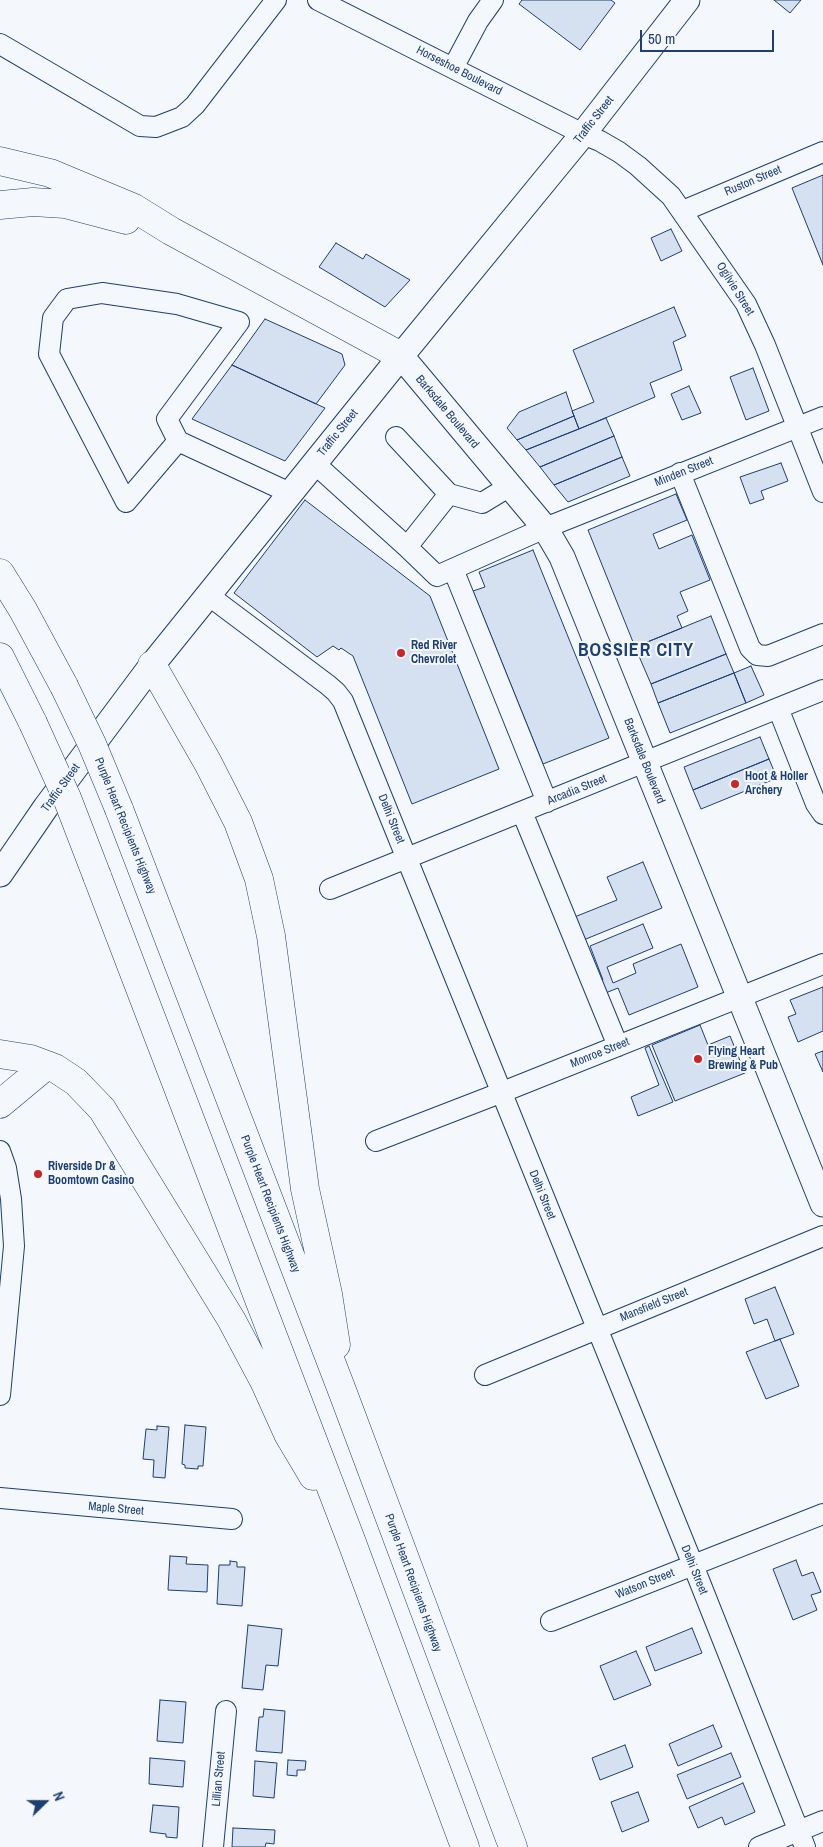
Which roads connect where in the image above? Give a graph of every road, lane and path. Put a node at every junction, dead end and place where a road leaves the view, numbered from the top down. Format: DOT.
graph roads {
  1 [pos="276,0"];
  2 [pos="494,0"];
  3 [pos="687,0"];
  4 [pos="332,3"];
  5 [pos="0,44"];
  6 [pos="452,68"];
  7 [pos="583,134"];
  8 [pos="823,152"];
  9 [pos="0,161"];
  10 [pos="0,206"];
  11 [pos="683,211"];
  12 [pos="171,231"];
  13 [pos="401,356"];
  14 [pos="823,417"];
  15 [pos="797,427"];
  16 [pos="396,437"];
  17 [pos="178,440"];
  18 [pos="314,463"];
  19 [pos="680,474"];
  20 [pos="510,486"];
  21 [pos="823,492"];
  22 [pos="290,493"];
  23 [pos="449,494"];
  24 [pos="545,528"];
  25 [pos="407,547"];
  26 [pos="453,569"];
  27 [pos="0,573"];
  28 [pos="208,596"];
  29 [pos="823,634"];
  30 [pos="0,657"];
  31 [pos="152,665"];
  32 [pos="823,690"];
  33 [pos="778,708"];
  34 [pos="645,763"];
  35 [pos="547,802"];
  36 [pos="522,812"];
  37 [pos="823,814"];
  38 [pos="407,858"];
  39 [pos="0,874"];
  40 [pos="330,889"];
  41 [pos="823,964"];
  42 [pos="740,997"];
  43 [pos="618,1046"];
  44 [pos="0,1054"];
  45 [pos="47,1065"];
  46 [pos="500,1093"];
  47 [pos="0,1104"];
  48 [pos="376,1141"];
  49 [pos="2,1162"];
  50 [pos="823,1204"];
  51 [pos="823,1236"];
  52 [pos="596,1329"];
  53 [pos="485,1375"];
  54 [pos="343,1394"];
  55 [pos="0,1396"];
  56 [pos="0,1498"];
  57 [pos="823,1514"];
  58 [pos="232,1519"];
  59 [pos="351,1540"];
  60 [pos="693,1565"];
  61 [pos="551,1621"];
  62 [pos="226,1711"];
  63 [pos="477,1755"];
  64 [pos="823,1821"];
  65 [pos="802,1839"];
  66 [pos="213,1847"];
  67 [pos="465,1847"];
  68 [pos="513,1847"];
  69 [pos="524,1847"];
  70 [pos="759,1847"];
  1 -- 5 [label="street"];
  2 -- 6 [label="street"];
  3 -- 7 [label="main road, Traffic Street"];
  4 -- 6 [label="street, Horseshoe Boulevard"];
  6 -- 7 [label="street, Horseshoe Boulevard"];
  7 -- 11 [label="street, Ogilvie Street"];
  7 -- 13 [label="main road, Traffic Street"];
  8 -- 11 [label="street, Ruston Street"];
  9 -- 12 [label="highway"];
  10 -- 12 [label="highway"];
  11 -- 15 [label="street, Ogilvie Street"];
  12 -- 13 [label="highway"];
  13 -- 18 [label="main road, Traffic Street"];
  13 -- 20 [label="main road, Barksdale Boulevard"];
  14 -- 15 [label="street, Minden Street"];
  15 -- 19 [label="street, Minden Street"];
  15 -- 21 [label="street, Ogilvie Street"];
  16 -- 23 [label="street"];
  17 -- 17 [label="street"];
  17 -- 22 [label="street"];
  18 -- 22 [label="main road, Traffic Street"];
  18 -- 25 [label="street"];
  19 -- 24 [label="street, Minden Street"];
  19 -- 29 [label="street"];
  20 -- 23 [label="street"];
  20 -- 24 [label="main road, Barksdale Boulevard"];
  22 -- 28 [label="main road, Traffic Street"];
  23 -- 25 [label="street"];
  24 -- 26 [label="street, Minden Street"];
  24 -- 34 [label="main road, Barksdale Boulevard"];
  25 -- 26 [label="street, Minden Street"];
  26 -- 35 [label="street"];
  27 -- 54 [label="highway, Purple Heart Recipients Highway, bridge"];
  28 -- 31 [label="main road, Traffic Street"];
  28 -- 38 [label="street, Delhi Street"];
  30 -- 59 [label="highway, bridge"];
  31 -- 39 [label="main road, Traffic Street"];
  31 -- 54 [label="highway"];
  32 -- 33 [label="street, Arcadia Street"];
  33 -- 34 [label="street, Arcadia Street"];
  33 -- 37 [label="street"];
  34 -- 35 [label="street, Arcadia Street"];
  34 -- 42 [label="main road, Barksdale Boulevard"];
  35 -- 36 [label="street, Arcadia Street"];
  36 -- 38 [label="street, Arcadia Street"];
  36 -- 43 [label="street"];
  38 -- 40 [label="street, Arcadia Street"];
  38 -- 46 [label="street, Delhi Street"];
  41 -- 42 [label="street, Monroe Street"];
  42 -- 43 [label="street, Monroe Street"];
  42 -- 50 [label="main road, Barksdale Boulevard"];
  43 -- 46 [label="street, Monroe Street"];
  44 -- 45 [label="highway"];
  45 -- 47 [label="highway"];
  45 -- 59 [label="highway"];
  46 -- 48 [label="street, Monroe Street"];
  46 -- 52 [label="street, Delhi Street"];
  49 -- 55 [label="street"];
  51 -- 52 [label="street, Mansfield Street"];
  52 -- 53 [label="street, Mansfield Street"];
  52 -- 60 [label="street, Delhi Street"];
  54 -- 63 [label="highway, Purple Heart Recipients Highway"];
  56 -- 58 [label="street, Maple Street"];
  57 -- 60 [label="street, Watson Street"];
  59 -- 67 [label="highway"];
  60 -- 61 [label="street, Watson Street"];
  60 -- 65 [label="street, Delhi Street"];
  62 -- 66 [label="street, Lillian Street"];
  63 -- 68 [label="highway, Purple Heart Recipients Highway"];
  63 -- 69 [label="highway"];
  64 -- 65 [label="street"];
  65 -- 70 [label="street"];
}
